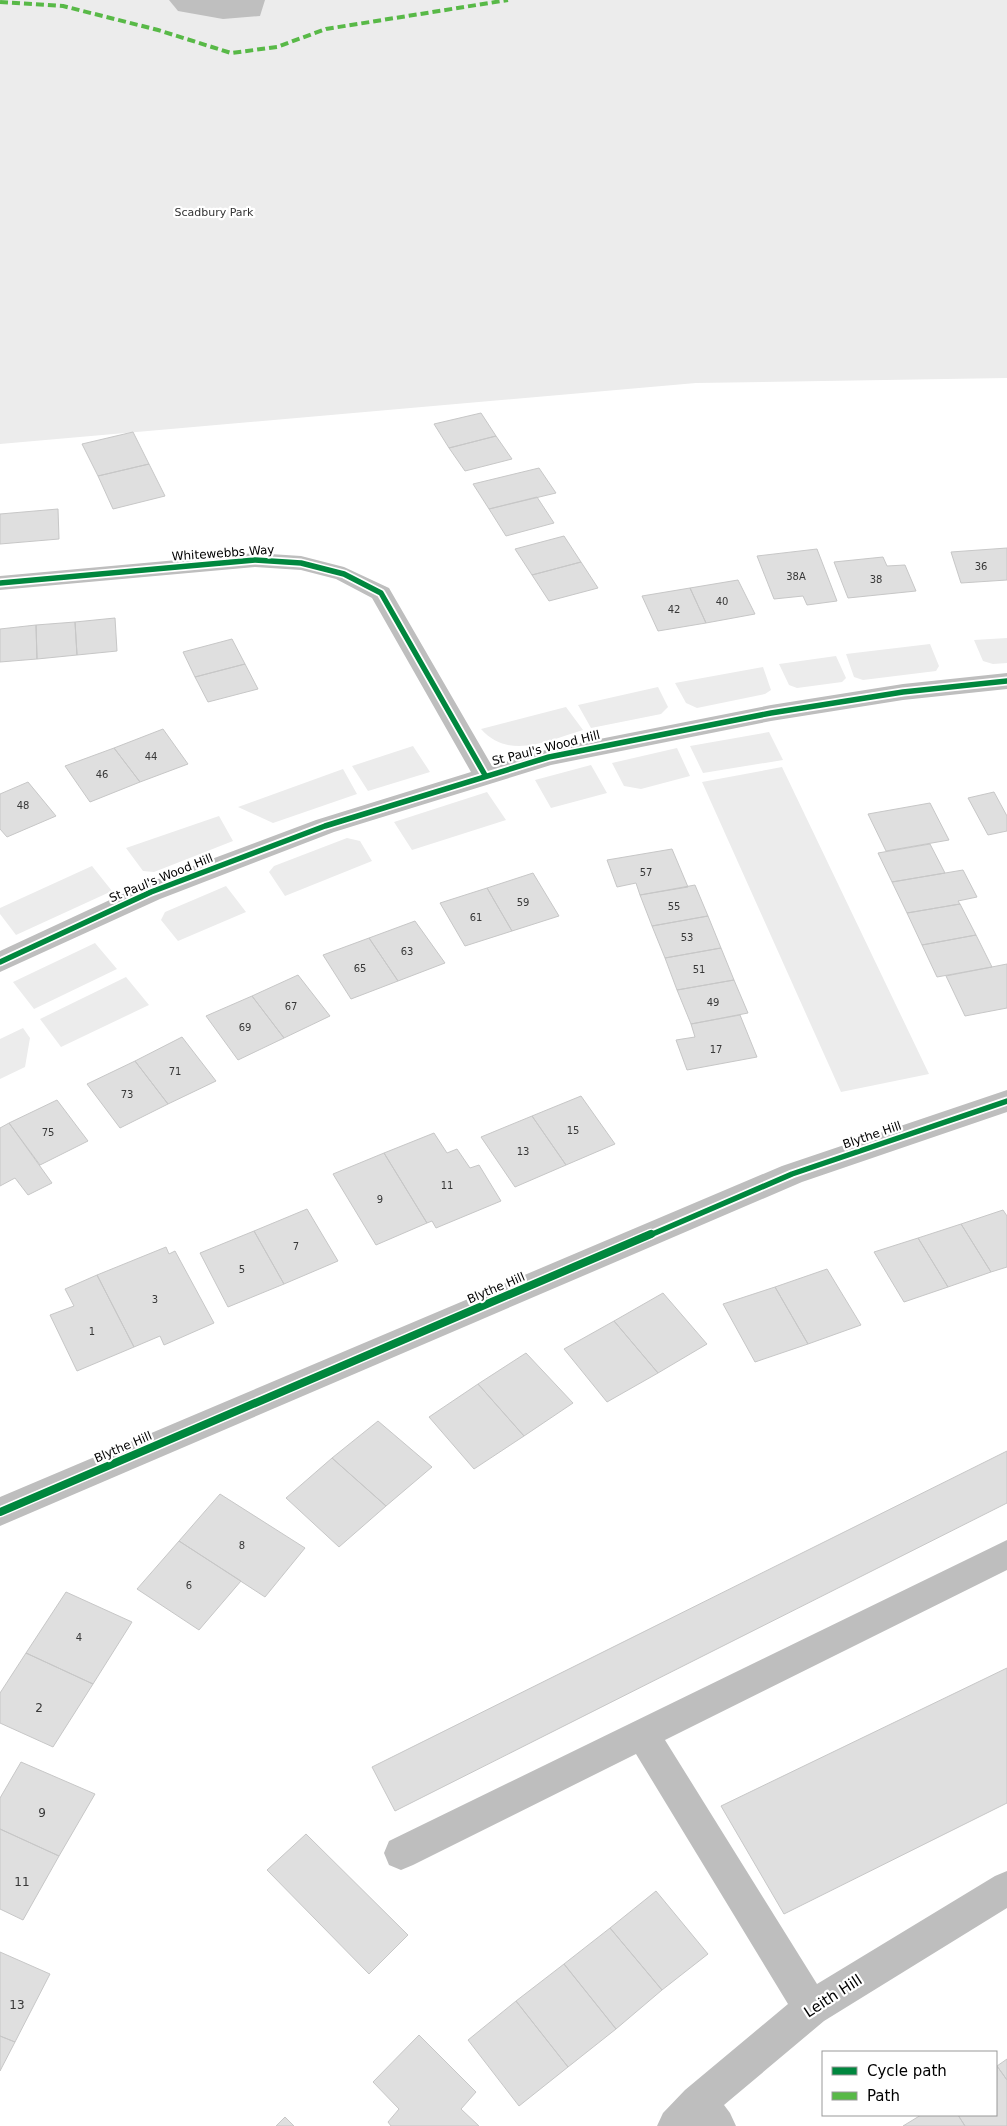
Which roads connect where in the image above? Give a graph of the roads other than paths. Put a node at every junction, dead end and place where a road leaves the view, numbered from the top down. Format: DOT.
graph roads {
  1 [pos="0,583"];
  2 [pos="1007,681"];
  3 [pos="485,775"];
  4 [pos="0,962"];
  5 [pos="1007,1101"];
  6 [pos="0,1512"];
  7 [pos="1007,1554"];
  8 [pos="643,1734"];
  9 [pos="401,1853"];
  10 [pos="1007,1888"];
  11 [pos="811,2008"];
  12 [pos="697,2118"];
  1 -- 3 [label="street, Whitewebbs Way"];
  2 -- 3 [label="street, St Paul's Wood Hill"];
  3 -- 4 [label="street, St Paul's Wood Hill"];
  5 -- 6 [label="street, Blythe Hill"];
  7 -- 8 [label="street"];
  8 -- 9 [label="street"];
  8 -- 11 [label="street"];
  10 -- 11 [label="street, Leith Hill"];
  11 -- 12 [label="street, Leith Hill"];
}
